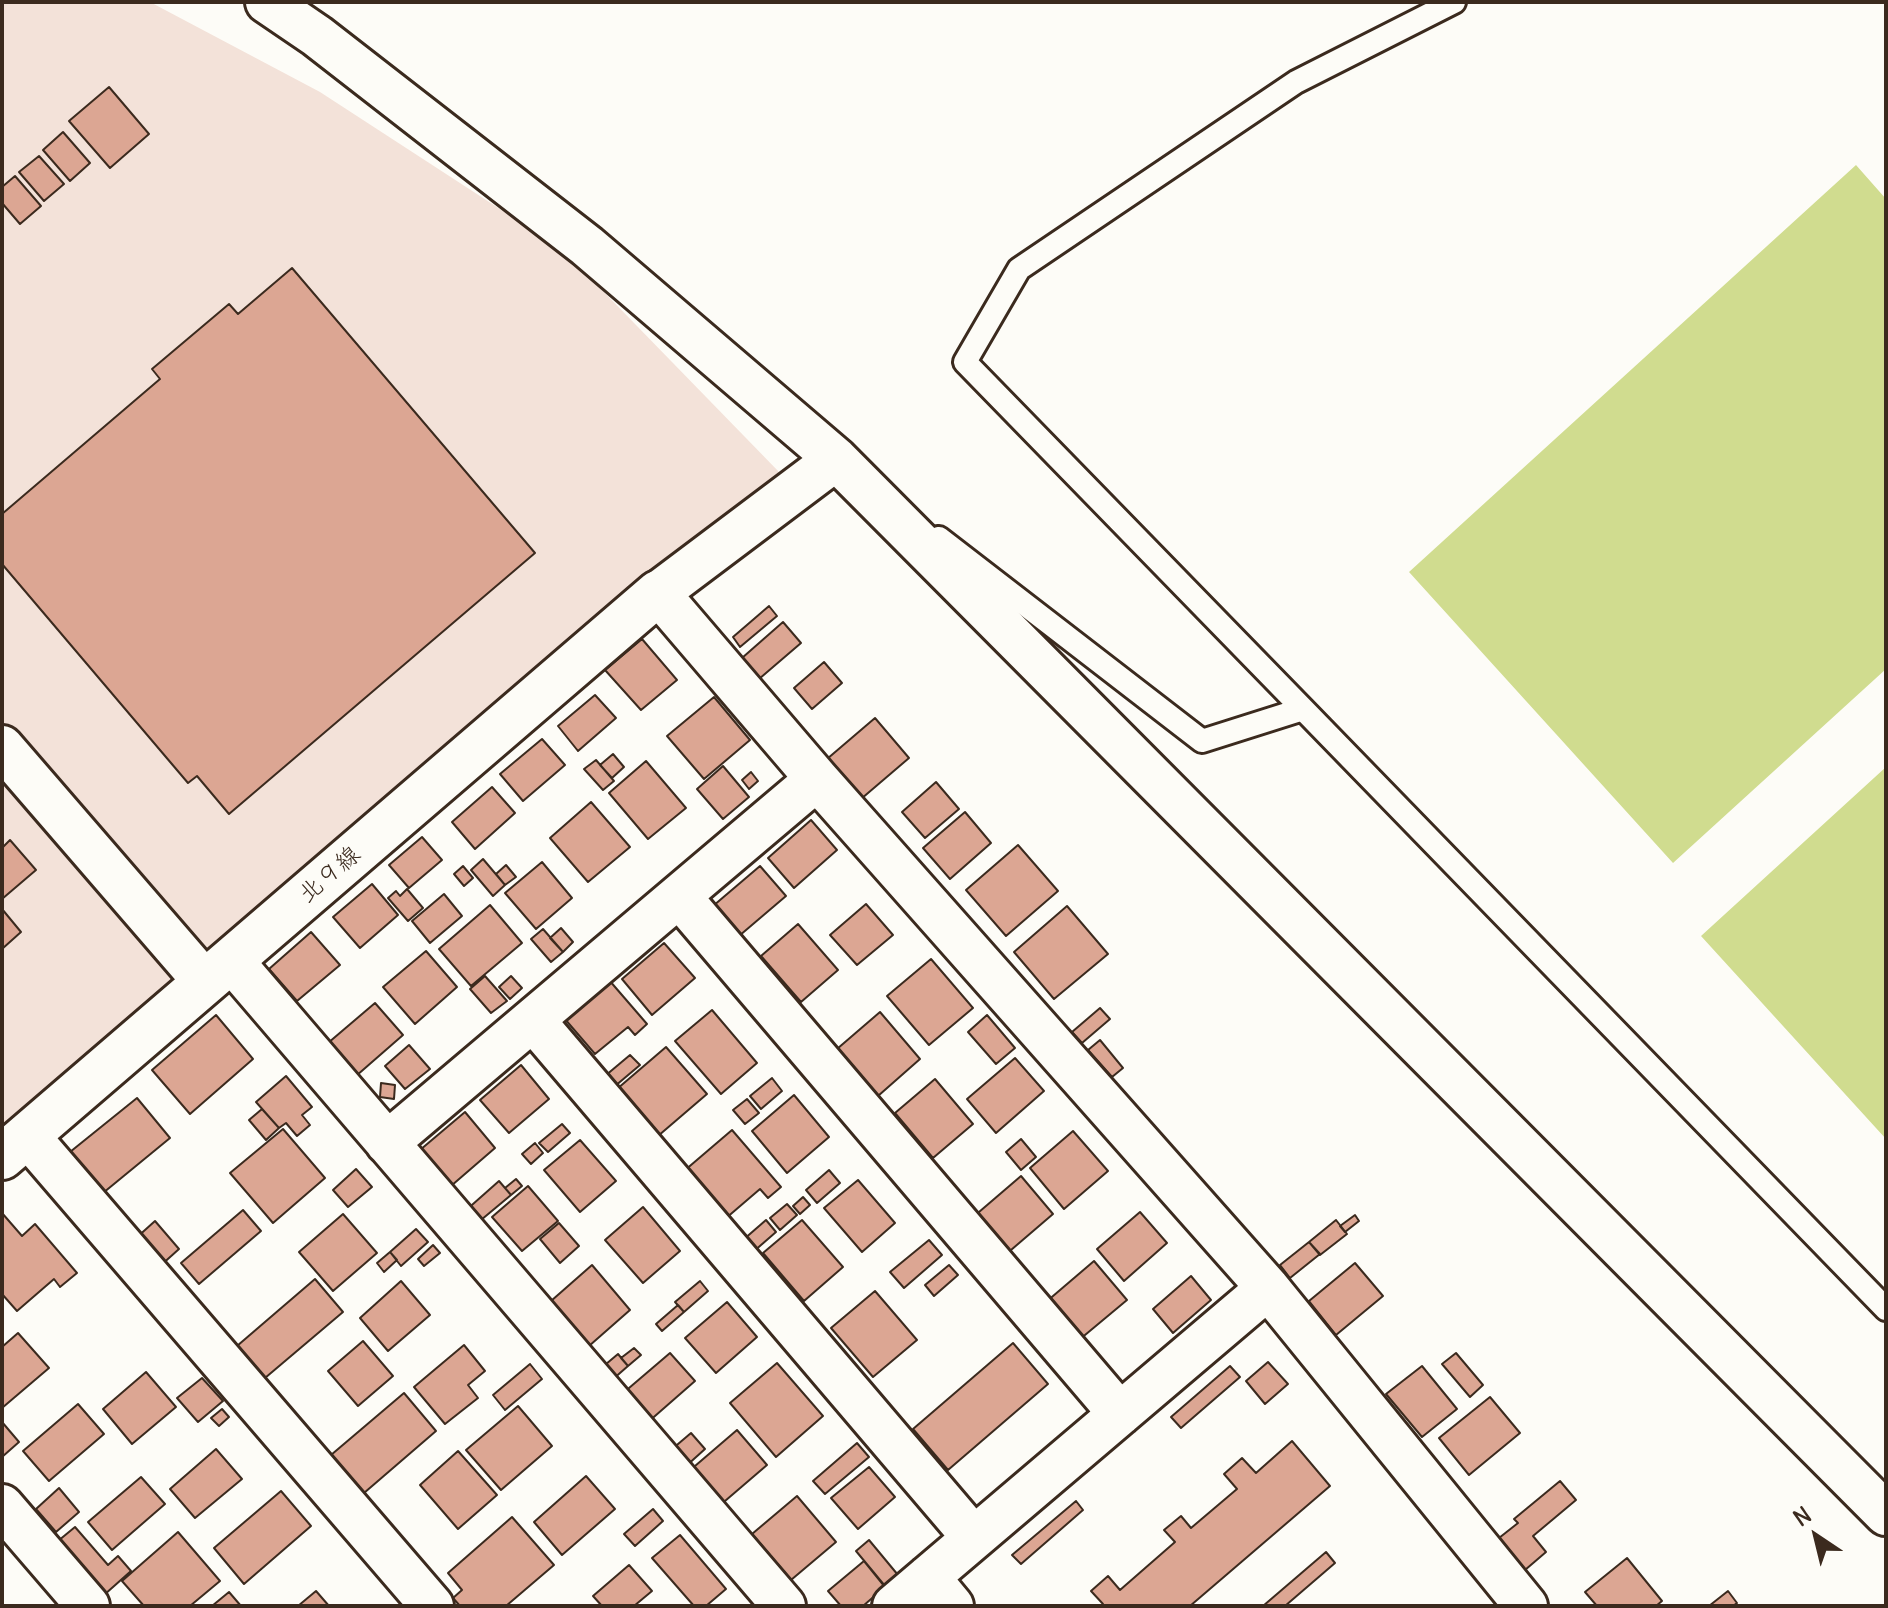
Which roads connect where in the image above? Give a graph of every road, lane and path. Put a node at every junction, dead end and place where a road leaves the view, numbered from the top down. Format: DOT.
graph roads {
  1 [pos="267,2"];
  2 [pos="1454,2"];
  3 [pos="836,459"];
  4 [pos="658,593"];
  5 [pos="1303,709"];
  6 [pos="2,747"];
  7 [pos="817,779"];
  8 [pos="679,896"];
  9 [pos="218,971"];
  10 [pos="533,1020"];
  11 [pos="387,1143"];
  12 [pos="15,1146"];
  13 [pos="1268,1288"];
  14 [pos="1886,1309"];
  15 [pos="1120,1414"];
  16 [pos="2,1506"];
  17 [pos="1886,1514"];
  18 [pos="974,1538"];
  19 [pos="940,1592"];
  20 [pos="88,1606"];
  21 [pos="432,1606"];
  22 [pos="784,1606"];
  23 [pos="894,1606"];
  24 [pos="1526,1606"];
  1 -- 3 [label="street"];
  2 -- 5 [label="lane"];
  3 -- 4 [label="street"];
  3 -- 5 [label="lane"];
  3 -- 17 [label="street"];
  4 -- 7 [label="street"];
  4 -- 9 [label="street, 北９線"];
  5 -- 14 [label="lane"];
  6 -- 9 [label="street"];
  7 -- 8 [label="street"];
  7 -- 13 [label="street"];
  8 -- 10 [label="street"];
  8 -- 15 [label="street"];
  9 -- 11 [label="street"];
  9 -- 12 [label="street, 北９線"];
  10 -- 11 [label="street"];
  10 -- 18 [label="street"];
  11 -- 22 [label="street"];
  12 -- 21 [label="street"];
  13 -- 15 [label="street"];
  13 -- 24 [label="street"];
  15 -- 18 [label="street"];
  16 -- 20 [label="street"];
  18 -- 19 [label="street"];
  19 -- 23 [label="street"];
}
